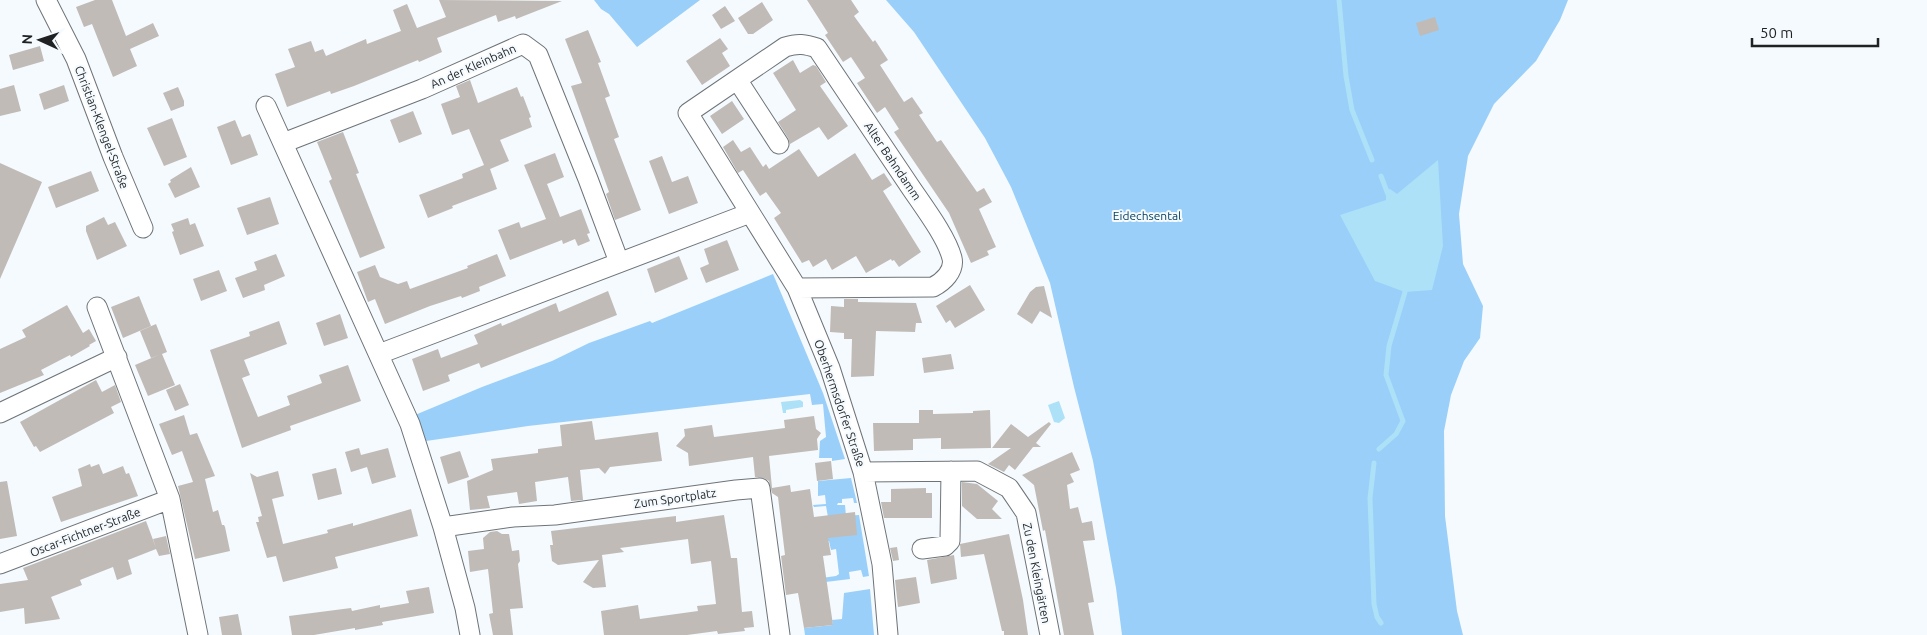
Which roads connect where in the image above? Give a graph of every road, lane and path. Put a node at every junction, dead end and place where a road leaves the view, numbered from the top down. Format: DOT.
graph roads {
  1 [pos="46,0"];
  2 [pos="738,81"];
  3 [pos="266,106"];
  4 [pos="688,113"];
  5 [pos="283,143"];
  6 [pos="779,144"];
  7 [pos="750,213"];
  8 [pos="143,228"];
  9 [pos="619,262"];
  10 [pos="797,288"];
  11 [pos="97,307"];
  12 [pos="378,354"];
  13 [pos="117,357"];
  14 [pos="0,413"];
  15 [pos="951,471"];
  16 [pos="864,472"];
  17 [pos="170,499"];
  18 [pos="443,527"];
  19 [pos="922,549"];
  20 [pos="0,564"];
  21 [pos="198,635"];
  22 [pos="470,635"];
  23 [pos="780,635"];
  24 [pos="888,635"];
  25 [pos="1050,635"];
  1 -- 8 [label="street, Christian-Klengel-Straße"];
  2 -- 4 [label="street, Alter Bahndamm"];
  2 -- 6 [label="street"];
  2 -- 10 [label="street, Alter Bahndamm"];
  3 -- 5 [label="street"];
  4 -- 7 [label="street, Oberhermsdorfer Straße"];
  5 -- 9 [label="street, An der Kleinbahn"];
  5 -- 12 [label="street"];
  7 -- 9 [label="street"];
  7 -- 10 [label="street, Oberhermsdorfer Straße"];
  9 -- 12 [label="street"];
  10 -- 16 [label="street, Oberhermsdorfer Straße"];
  11 -- 13 [label="street"];
  12 -- 18 [label="street"];
  13 -- 14 [label="street"];
  13 -- 17 [label="street"];
  15 -- 16 [label="street, Zu den Kleingärten"];
  15 -- 19 [label="street"];
  15 -- 25 [label="street, Zu den Kleingärten"];
  16 -- 24 [label="street, Oberhermsdorfer Straße"];
  17 -- 20 [label="street, Oscar-Fichtner-Straße"];
  17 -- 21 [label="street"];
  18 -- 22 [label="street"];
  18 -- 23 [label="street, Zum Sportplatz"];
}
